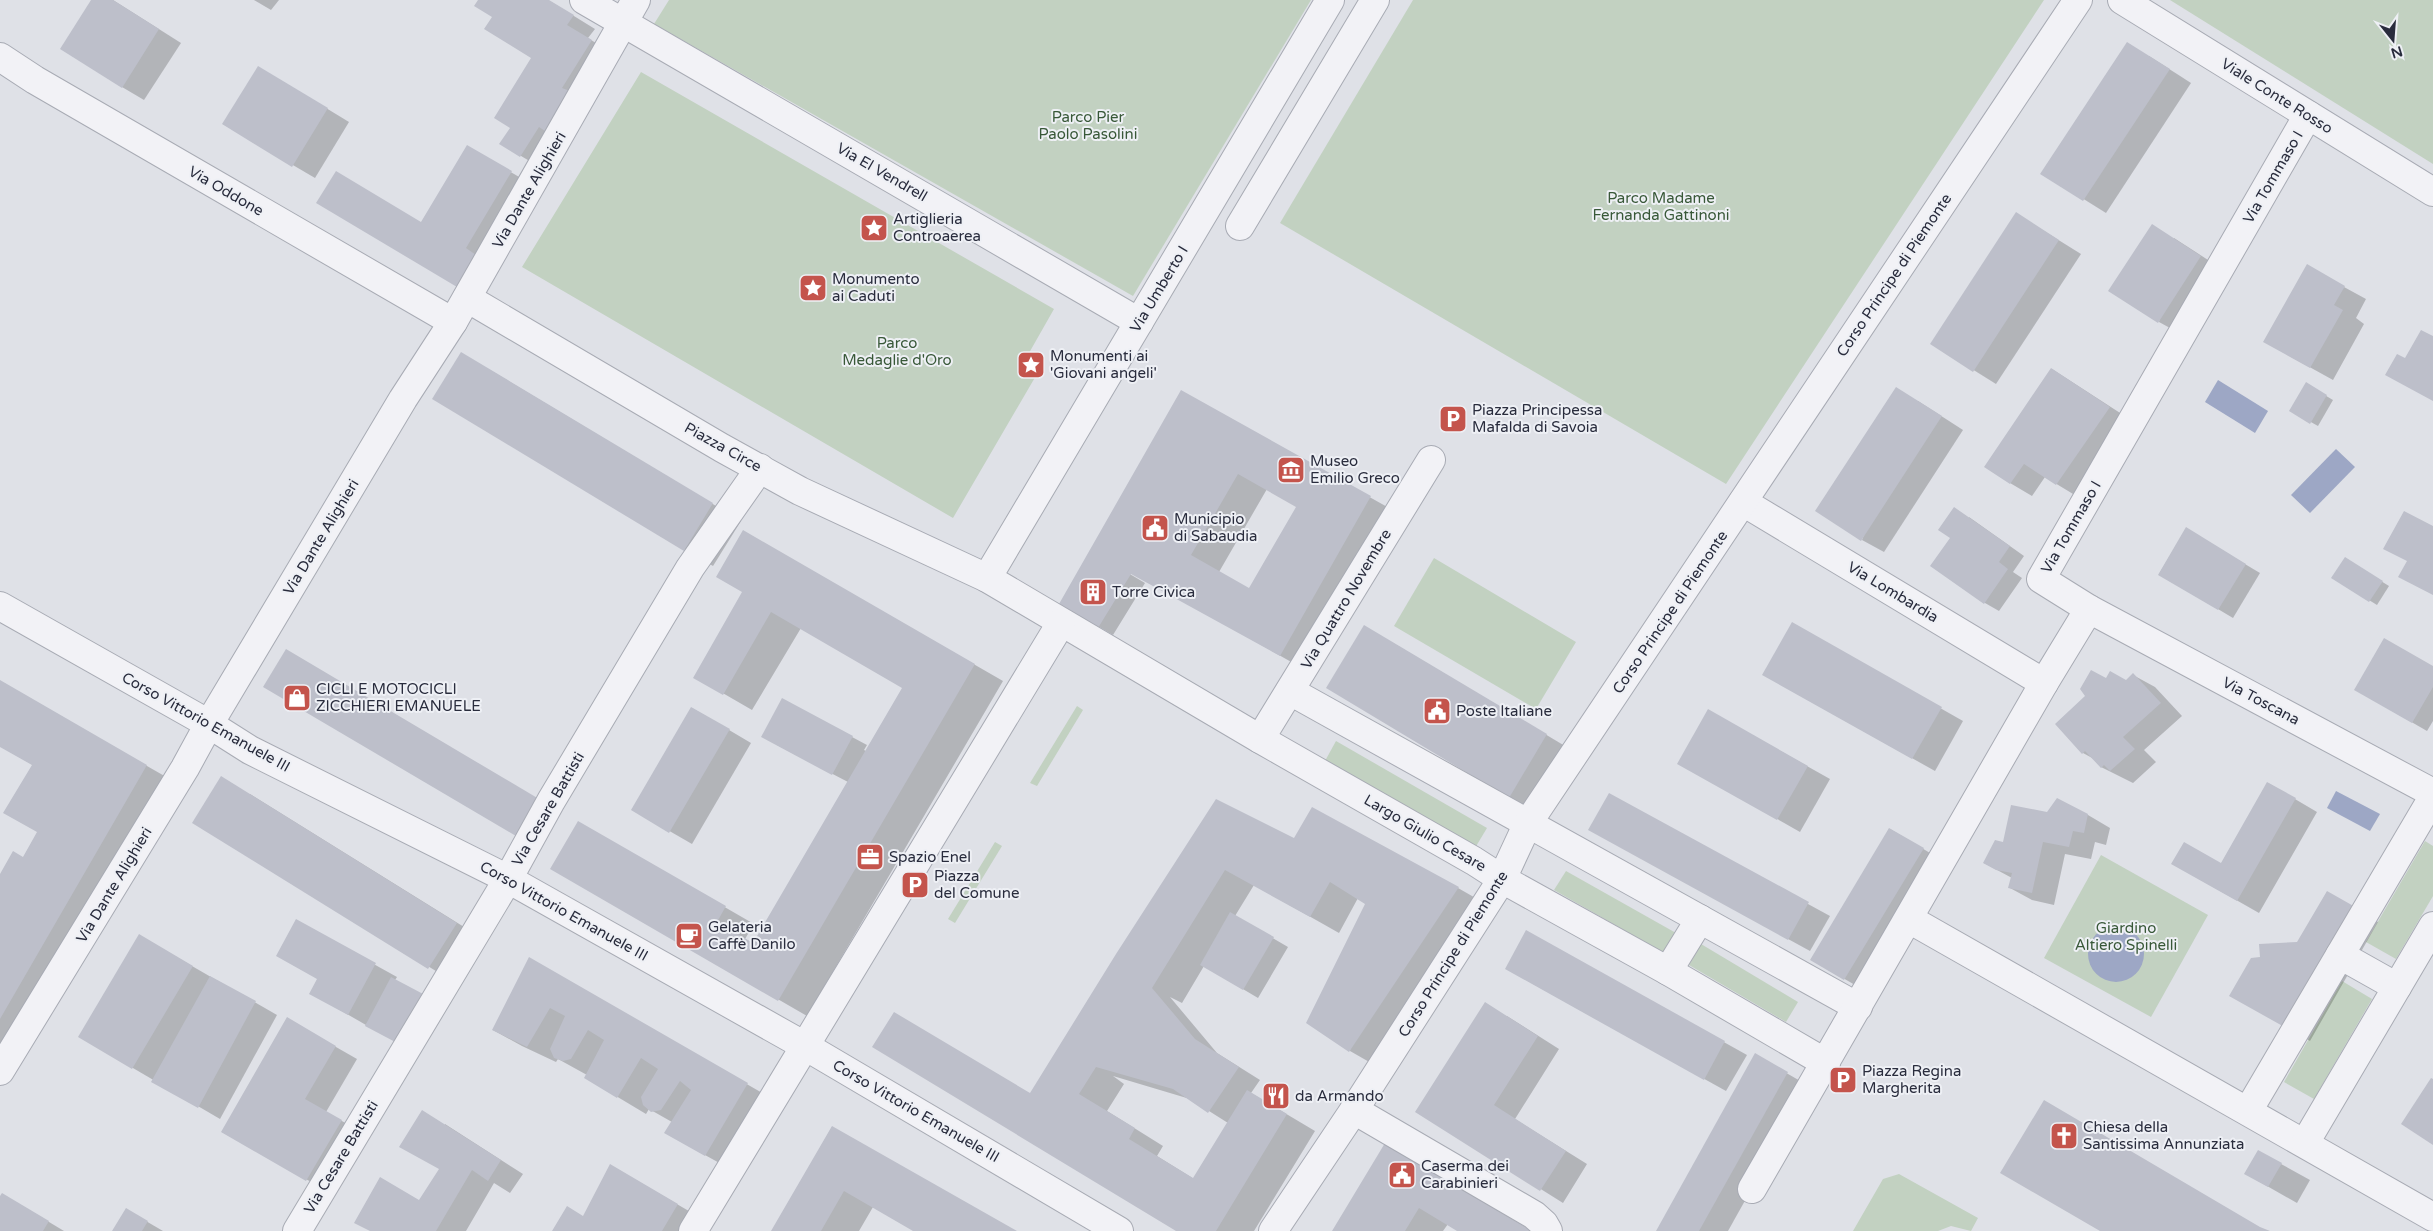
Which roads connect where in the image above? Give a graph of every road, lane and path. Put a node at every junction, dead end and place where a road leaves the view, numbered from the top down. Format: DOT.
graph roads {
  1 [pos="584,0"];
  2 [pos="1330,0"];
  3 [pos="1375,0"];
  4 [pos="2078,0"];
  5 [pos="2122,0"];
  6 [pos="630,11"];
  7 [pos="0,57"];
  8 [pos="2308,115"];
  9 [pos="2433,192"];
  10 [pos="1240,226"];
  11 [pos="467,298"];
  12 [pos="453,322"];
  13 [pos="1139,322"];
  14 [pos="1432,460"];
  15 [pos="760,468"];
  16 [pos="1743,502"];
  17 [pos="987,578"];
  18 [pos="0,606"];
  19 [pos="2089,609"];
  20 [pos="1061,623"];
  21 [pos="2044,683"];
  22 [pos="1290,691"];
  23 [pos="209,724"];
  24 [pos="1260,739"];
  25 [pos="2433,792"];
  26 [pos="2433,797"];
  27 [pos="1528,823"];
  28 [pos="508,878"];
  29 [pos="1502,879"];
  30 [pos="1700,919"];
  31 [pos="1909,919"];
  32 [pos="2433,926"];
  33 [pos="2340,955"];
  34 [pos="1668,971"];
  35 [pos="2397,987"];
  36 [pos="1858,1007"];
  37 [pos="805,1046"];
  38 [pos="1826,1063"];
  39 [pos="0,1071"];
  40 [pos="1354,1110"];
  41 [pos="2248,1111"];
  42 [pos="2305,1143"];
  43 [pos="1752,1190"];
  44 [pos="2433,1217"];
  45 [pos="297,1231"];
  46 [pos="693,1231"];
  47 [pos="1119,1231"];
  48 [pos="1273,1231"];
  49 [pos="1548,1231"];
  1 -- 6 [label="street, Via El Vendrell"];
  2 -- 13 [label="street, Via Umberto I"];
  3 -- 10 [label="street"];
  4 -- 16 [label="street, Corso Principe di Piemonte"];
  5 -- 8 [label="street, Viale Conte Rosso"];
  6 -- 11 [label="street, Via Dante Alighieri"];
  6 -- 13 [label="street, Via El Vendrell"];
  7 -- 12 [label="street, Via Oddone"];
  8 -- 9 [label="street, Viale Conte Rosso"];
  8 -- 19 [label="street, Via Tommaso I"];
  11 -- 12 [label="street, Via Dante Alighieri"];
  11 -- 15 [label="street, Piazza Circe"];
  12 -- 23 [label="street, Via Dante Alighieri"];
  13 -- 17 [label="street, Via Umberto I"];
  14 -- 22 [label="street, Via Quattro Novembre"];
  15 -- 17 [label="street, Piazza Circe"];
  15 -- 28 [label="street, Via Cesare Battisti"];
  16 -- 21 [label="street, Via Lombardia"];
  16 -- 27 [label="street, Corso Principe di Piemonte"];
  17 -- 20 [label="street"];
  18 -- 23 [label="street, Corso Vittorio Emanuele III"];
  19 -- 21 [label="street"];
  19 -- 25 [label="street, Via Toscana"];
  20 -- 24 [label="street"];
  20 -- 37 [label="street"];
  21 -- 31 [label="street"];
  22 -- 24 [label="street, Via Quattro Novembre"];
  22 -- 27 [label="street"];
  23 -- 28 [label="street, Corso Vittorio Emanuele III"];
  23 -- 39 [label="street, Via Dante Alighieri"];
  24 -- 29 [label="street, Largo Giulio Cesare"];
  26 -- 33 [label="street"];
  27 -- 29 [label="street, Corso Principe di Piemonte"];
  27 -- 30 [label="street"];
  28 -- 37 [label="street, Corso Vittorio Emanuele III"];
  28 -- 45 [label="street, Via Cesare Battisti"];
  29 -- 34 [label="street, Largo Giulio Cesare"];
  29 -- 40 [label="street, Corso Principe di Piemonte"];
  30 -- 34 [label="street"];
  30 -- 36 [label="street"];
  31 -- 36 [label="street"];
  31 -- 41 [label="street"];
  32 -- 35 [label="street"];
  33 -- 35 [label="street"];
  33 -- 41 [label="street"];
  34 -- 38 [label="street, Largo Giulio Cesare"];
  35 -- 42 [label="street"];
  36 -- 38 [label="street"];
  37 -- 46 [label="street"];
  37 -- 47 [label="street, Corso Vittorio Emanuele III"];
  38 -- 43 [label="street"];
  40 -- 48 [label="street, Corso Principe di Piemonte"];
  40 -- 49 [label="street"];
  41 -- 42 [label="street"];
  42 -- 44 [label="street"];
}
